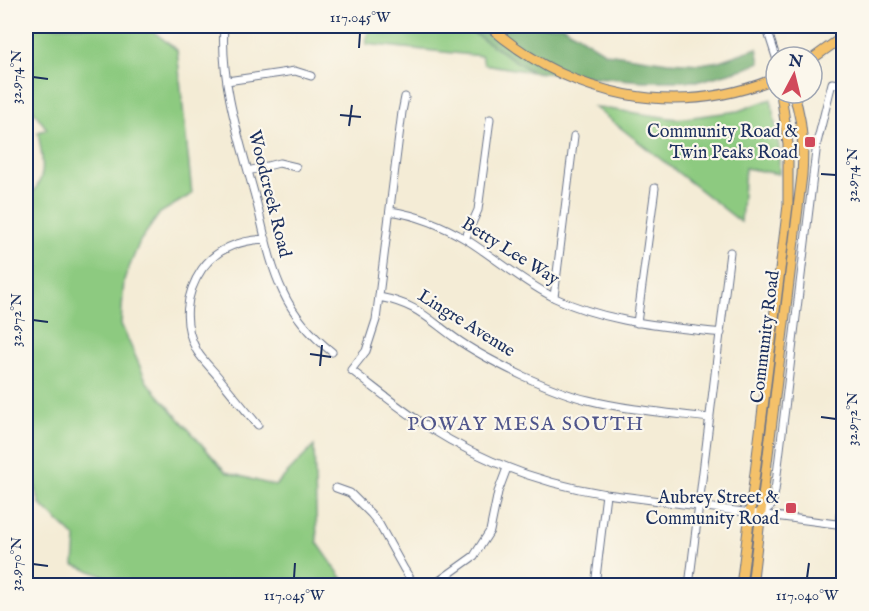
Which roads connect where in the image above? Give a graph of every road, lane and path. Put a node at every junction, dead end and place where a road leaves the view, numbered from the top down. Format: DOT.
graph roads {
  1 [pos="224,26"];
  2 [pos="489,26"];
  3 [pos="766,26"];
  4 [pos="843,36"];
  5 [pos="772,45"];
  6 [pos="824,50"];
  7 [pos="311,76"];
  8 [pos="227,81"];
  9 [pos="764,82"];
  10 [pos="843,85"];
  11 [pos="405,97"];
  12 [pos="782,105"];
  13 [pos="796,105"];
  14 [pos="490,119"];
  15 [pos="574,136"];
  16 [pos="296,167"];
  17 [pos="248,171"];
  18 [pos="655,188"];
  19 [pos="390,211"];
  20 [pos="266,239"];
  21 [pos="465,239"];
  22 [pos="730,252"];
  23 [pos="379,297"];
  24 [pos="554,297"];
  25 [pos="637,323"];
  26 [pos="721,333"];
  27 [pos="332,352"];
  28 [pos="710,418"];
  29 [pos="258,426"];
  30 [pos="507,468"];
  31 [pos="843,481"];
  32 [pos="336,488"];
  33 [pos="606,494"];
  34 [pos="699,506"];
  35 [pos="750,512"];
  36 [pos="760,513"];
  37 [pos="841,524"];
  38 [pos="416,585"];
  39 [pos="432,585"];
  40 [pos="595,585"];
  41 [pos="690,585"];
  42 [pos="741,585"];
  43 [pos="752,585"];
  1 -- 8 [label="street, Woodcreek Road"];
  2 -- 9 [label="main road"];
  3 -- 5 [label="street"];
  4 -- 6 [label="main road"];
  7 -- 8 [label="street"];
  8 -- 17 [label="street, Woodcreek Road"];
  10 -- 36 [label="street"];
  11 -- 19 [label="street"];
  12 -- 35 [label="main road, Community Road"];
  13 -- 36 [label="main road, Community Road"];
  14 -- 21 [label="street"];
  15 -- 24 [label="street"];
  16 -- 17 [label="street"];
  17 -- 20 [label="street, Woodcreek Road"];
  18 -- 25 [label="street"];
  19 -- 21 [label="street, Betty Lee Way"];
  19 -- 23 [label="street"];
  20 -- 27 [label="street, Woodcreek Road"];
  20 -- 29 [label="street"];
  21 -- 24 [label="street, Betty Lee Way"];
  22 -- 26 [label="street"];
  23 -- 28 [label="street, Lingre Avenue"];
  23 -- 30 [label="street"];
  24 -- 25 [label="street, Betty Lee Way"];
  25 -- 26 [label="street, Betty Lee Way"];
  26 -- 28 [label="street"];
  28 -- 34 [label="street"];
  30 -- 33 [label="street"];
  30 -- 39 [label="street"];
  31 -- 37 [label="street"];
  32 -- 38 [label="street"];
  33 -- 34 [label="street"];
  33 -- 40 [label="street"];
  34 -- 35 [label="street"];
  34 -- 41 [label="street"];
  35 -- 36 [label="street"];
  35 -- 42 [label="main road, Community Road"];
  36 -- 37 [label="street"];
  36 -- 43 [label="main road, Community Road"];
}
